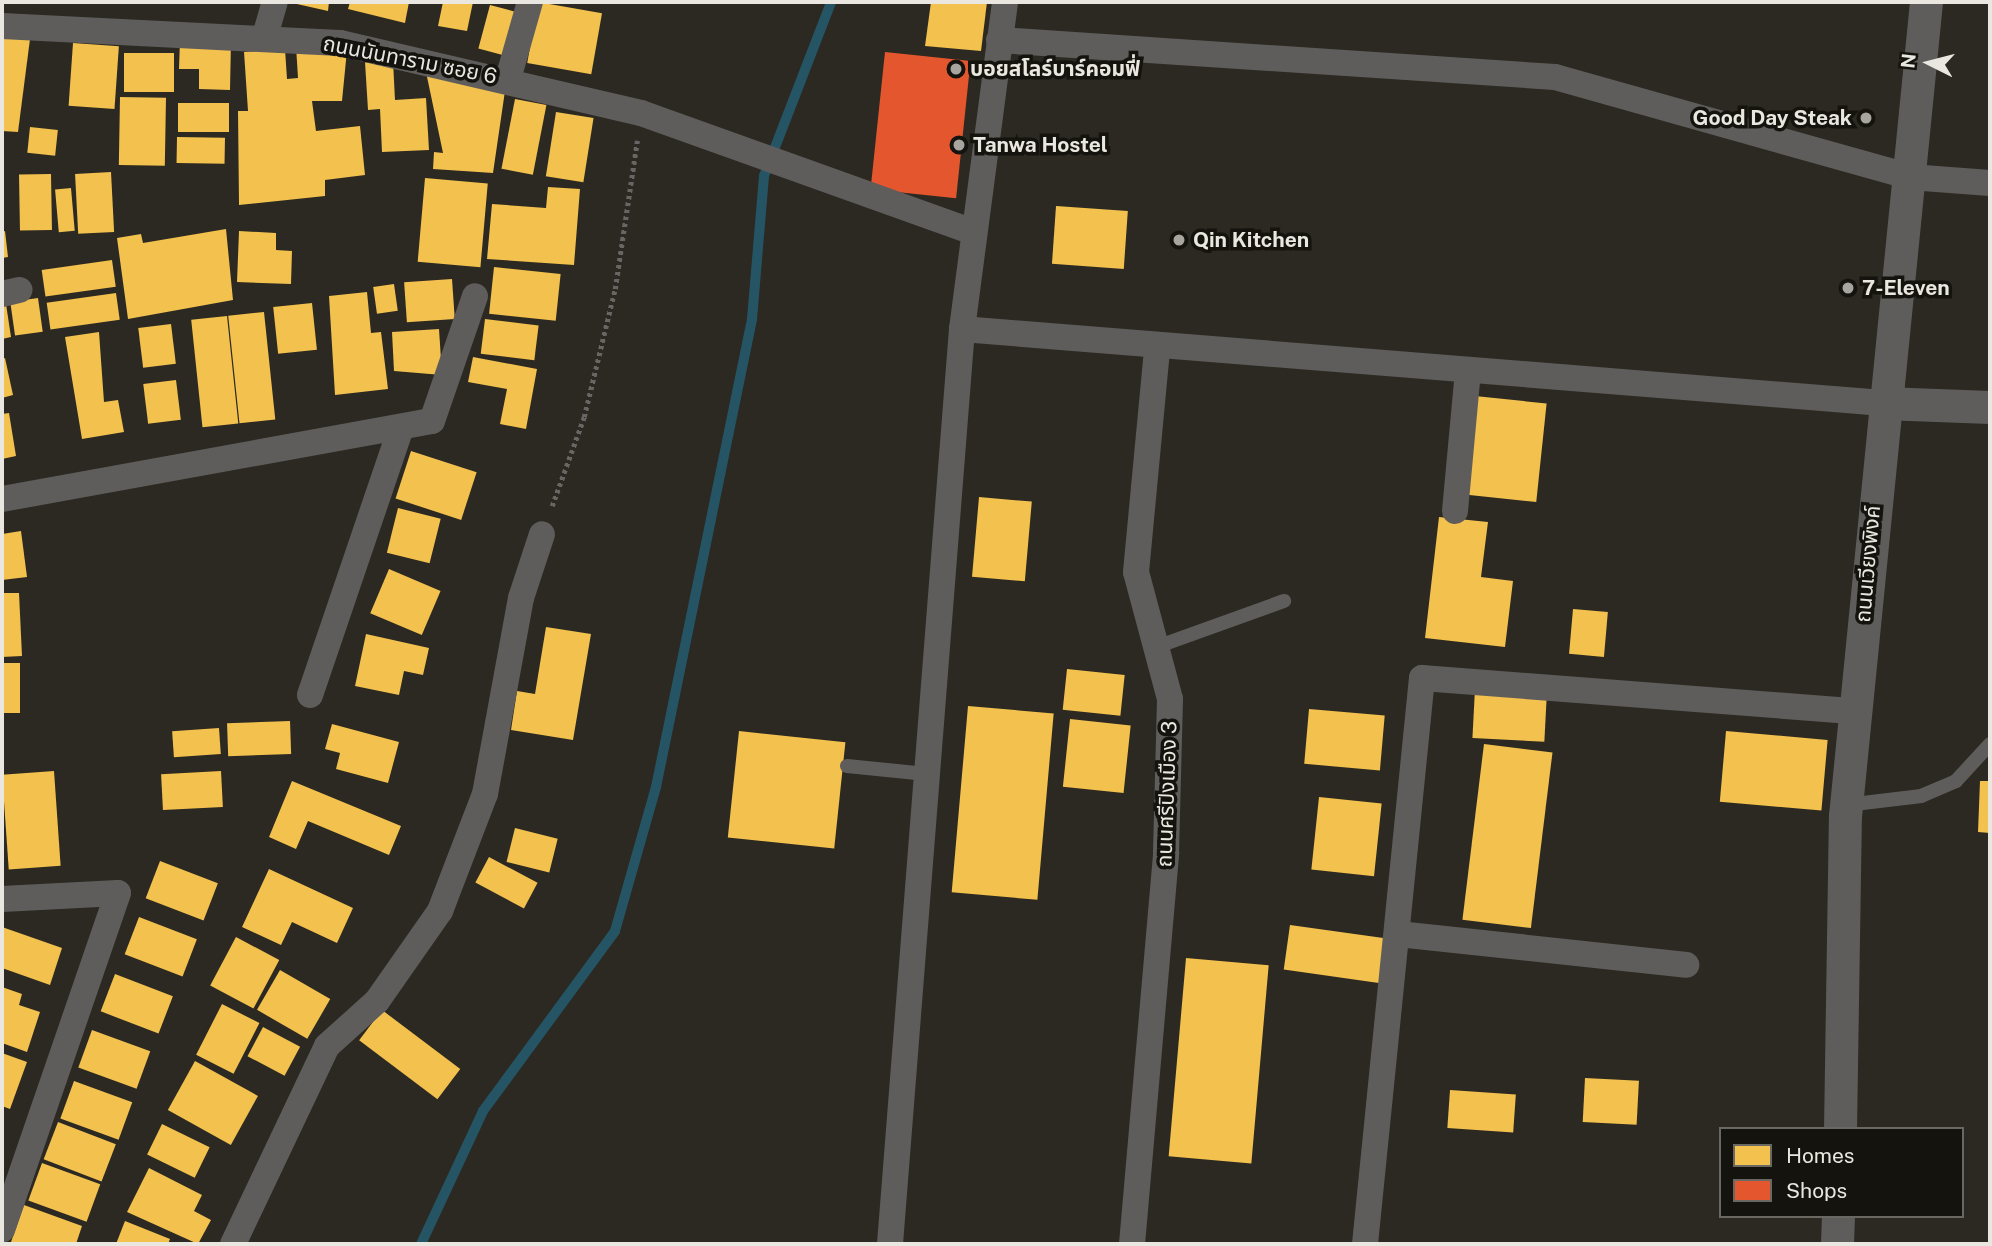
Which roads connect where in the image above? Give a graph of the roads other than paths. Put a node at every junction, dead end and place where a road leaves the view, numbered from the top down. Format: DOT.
graph roads {
  1 [pos="275,2"];
  2 [pos="530,2"];
  3 [pos="1005,2"];
  4 [pos="1926,2"];
  5 [pos="2,26"];
  6 [pos="265,36"];
  7 [pos="999,40"];
  8 [pos="508,79"];
  9 [pos="1910,177"];
  10 [pos="1990,183"];
  11 [pos="971,231"];
  12 [pos="475,296"];
  13 [pos="962,329"];
  14 [pos="1157,349"];
  15 [pos="1468,372"];
  16 [pos="1883,402"];
  17 [pos="1990,407"];
  18 [pos="400,431"];
  19 [pos="2,499"];
  20 [pos="1455,511"];
  21 [pos="542,534"];
  22 [pos="1284,601"];
  23 [pos="1159,646"];
  24 [pos="310,695"];
  25 [pos="1854,711"];
  26 [pos="1990,744"];
  27 [pos="846,766"];
  28 [pos="927,774"];
  29 [pos="1846,805"];
  30 [pos="2,899"];
  31 [pos="1398,934"];
  32 [pos="1686,965"];
  33 [pos="1840,1127"];
  34 [pos="1838,1218"];
  35 [pos="2,1230"];
  36 [pos="233,1244"];
  37 [pos="890,1244"];
  38 [pos="1132,1244"];
  39 [pos="1365,1244"];
  40 [pos="1837,1244"];
  1 -- 6 [label="street"];
  2 -- 8 [label="street"];
  3 -- 7 [label="street"];
  4 -- 9 [label="street, ถนนเวียงพิงค์"];
  5 -- 6 [label="street, ถนนนันทาราม ซอย 6"];
  6 -- 8 [label="street, ถนนนันทาราม ซอย 6"];
  7 -- 9 [label="street"];
  7 -- 11 [label="street"];
  8 -- 11 [label="street, ถนนนันทาราม ซอย 6"];
  9 -- 10 [label="street"];
  9 -- 16 [label="street, ถนนเวียงพิงค์"];
  11 -- 13 [label="street"];
  12 -- 18 [label="street"];
  13 -- 14 [label="street"];
  13 -- 28 [label="street"];
  14 -- 15 [label="street"];
  14 -- 23 [label="street, ถนนศรีปิงเมือง 3"];
  15 -- 16 [label="street"];
  15 -- 20 [label="street"];
  16 -- 17 [label="street"];
  16 -- 25 [label="street, ถนนเวียงพิงค์"];
  18 -- 19 [label="street"];
  18 -- 24 [label="street"];
  21 -- 36 [label="street"];
  22 -- 23 [label="lane"];
  23 -- 38 [label="street, ถนนศรีปิงเมือง 3"];
  25 -- 29 [label="street, ถนนเวียงพิงค์"];
  25 -- 31 [label="street"];
  26 -- 29 [label="lane"];
  27 -- 28 [label="lane"];
  28 -- 37 [label="street"];
  29 -- 33 [label="street, ถนนเวียงพิงค์"];
  30 -- 35 [label="street"];
  31 -- 32 [label="street"];
  31 -- 39 [label="street"];
  34 -- 40 [label="street"];
}
